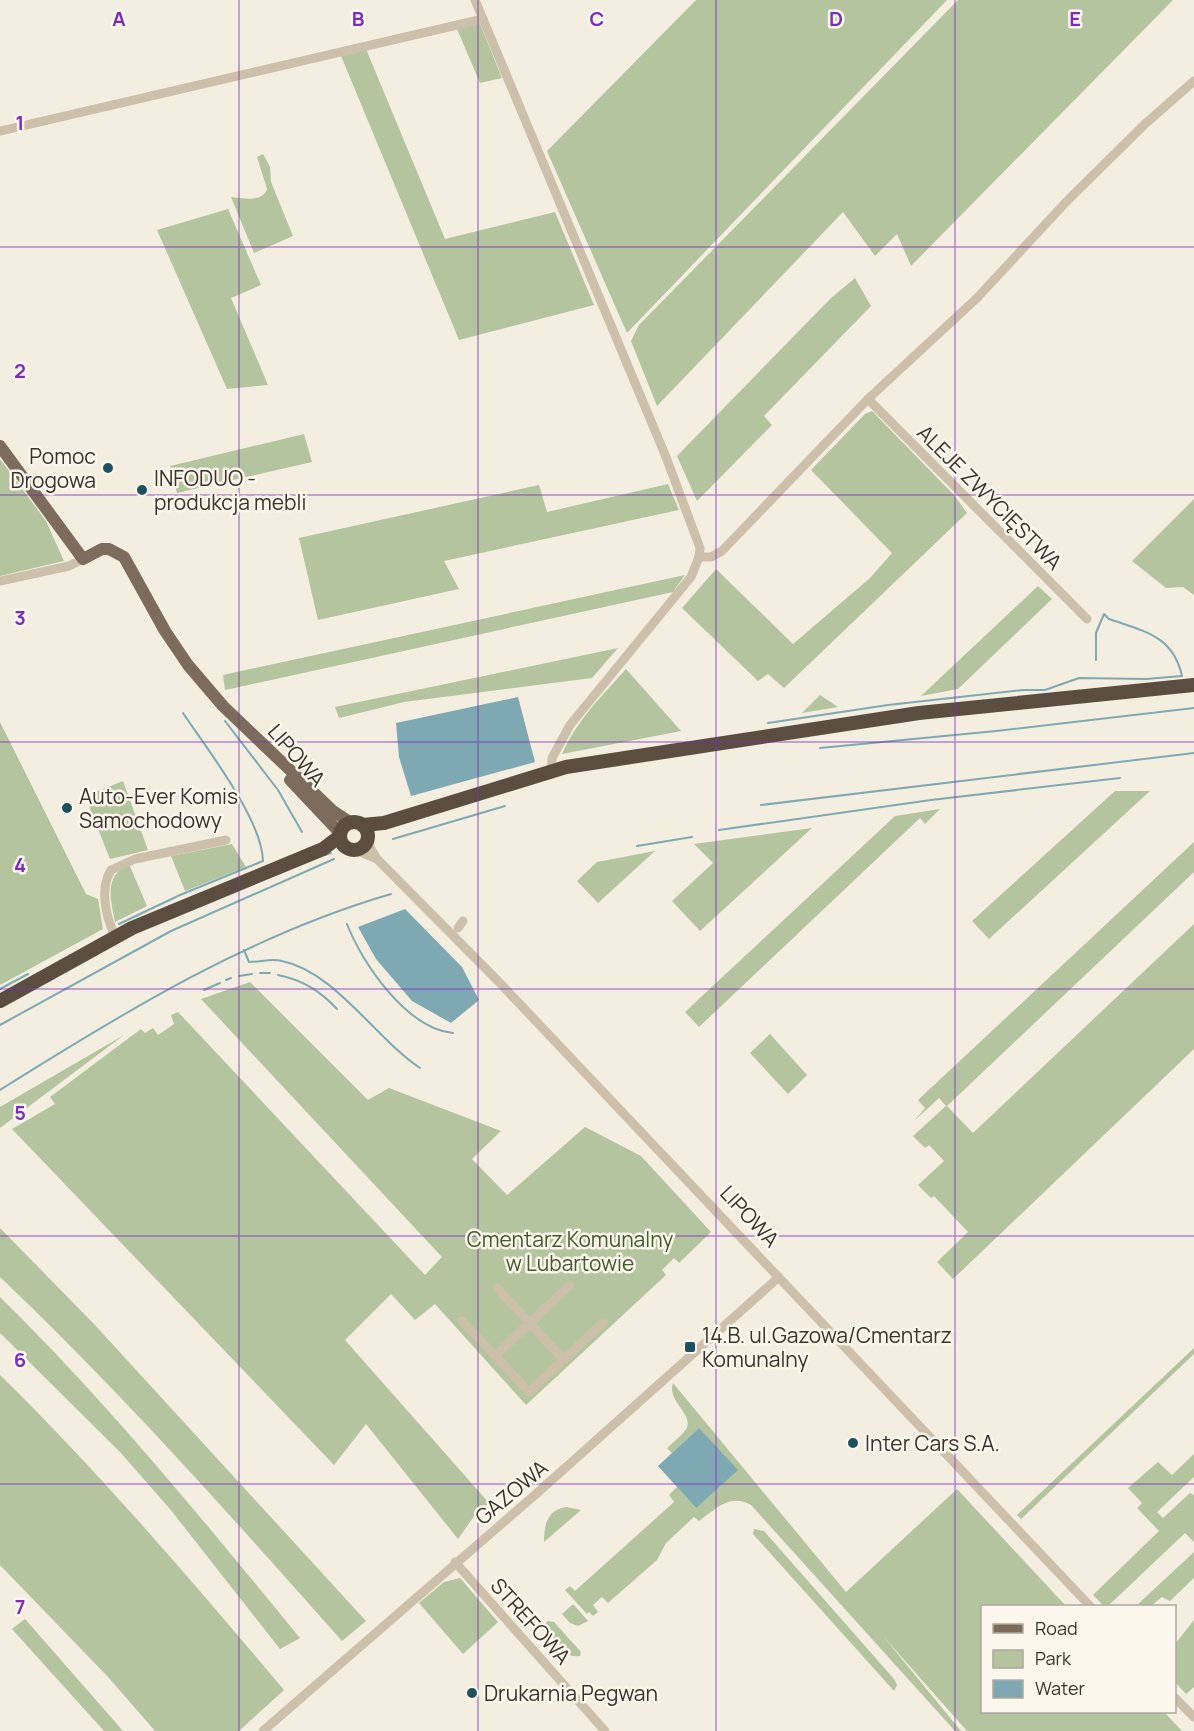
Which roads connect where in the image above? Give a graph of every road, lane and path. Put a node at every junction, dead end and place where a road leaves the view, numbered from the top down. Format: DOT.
graph roads {
  1 [pos="475,0"];
  2 [pos="483,19"];
  3 [pos="1194,81"];
  4 [pos="0,131"];
  5 [pos="868,399"];
  6 [pos="0,447"];
  7 [pos="699,557"];
  8 [pos="83,559"];
  9 [pos="0,581"];
  10 [pos="1087,619"];
  11 [pos="1194,685"];
  12 [pos="551,772"];
  13 [pos="354,836"];
  14 [pos="226,840"];
  15 [pos="377,859"];
  16 [pos="115,936"];
  17 [pos="0,1001"];
  18 [pos="779,1277"];
  19 [pos="570,1285"];
  20 [pos="497,1288"];
  21 [pos="462,1321"];
  22 [pos="604,1322"];
  23 [pos="530,1324"];
  24 [pos="495,1356"];
  25 [pos="564,1360"];
  26 [pos="455,1562"];
  27 [pos="1088,1605"];
  28 [pos="1176,1699"];
  29 [pos="1194,1717"];
  30 [pos="263,1731"];
  31 [pos="605,1731"];
  1 -- 2 [label="street"];
  2 -- 4 [label="street"];
  2 -- 7 [label="street"];
  3 -- 5 [label="street"];
  5 -- 7 [label="street"];
  5 -- 10 [label="street, ALEJE ZWYCIĘSTWA"];
  6 -- 8 [label="main road"];
  7 -- 12 [label="street"];
  8 -- 9 [label="street"];
  8 -- 13 [label="main road, LIPOWA"];
  11 -- 12 [label="highway"];
  12 -- 13 [label="highway"];
  13 -- 15 [label="street, LIPOWA"];
  13 -- 15 [label="street, LIPOWA"];
  13 -- 16 [label="highway"];
  14 -- 16 [label="street"];
  15 -- 18 [label="street, LIPOWA"];
  16 -- 17 [label="highway"];
  18 -- 26 [label="street, GAZOWA"];
  18 -- 27 [label="street, LIPOWA"];
  19 -- 23 [label="street"];
  20 -- 23 [label="street"];
  21 -- 24 [label="street"];
  22 -- 25 [label="street"];
  23 -- 24 [label="street"];
  23 -- 25 [label="street"];
  24 -- 25 [label="street"];
  26 -- 30 [label="street, GAZOWA"];
  26 -- 31 [label="street, STREFOWA"];
  28 -- 29 [label="street"];
}
